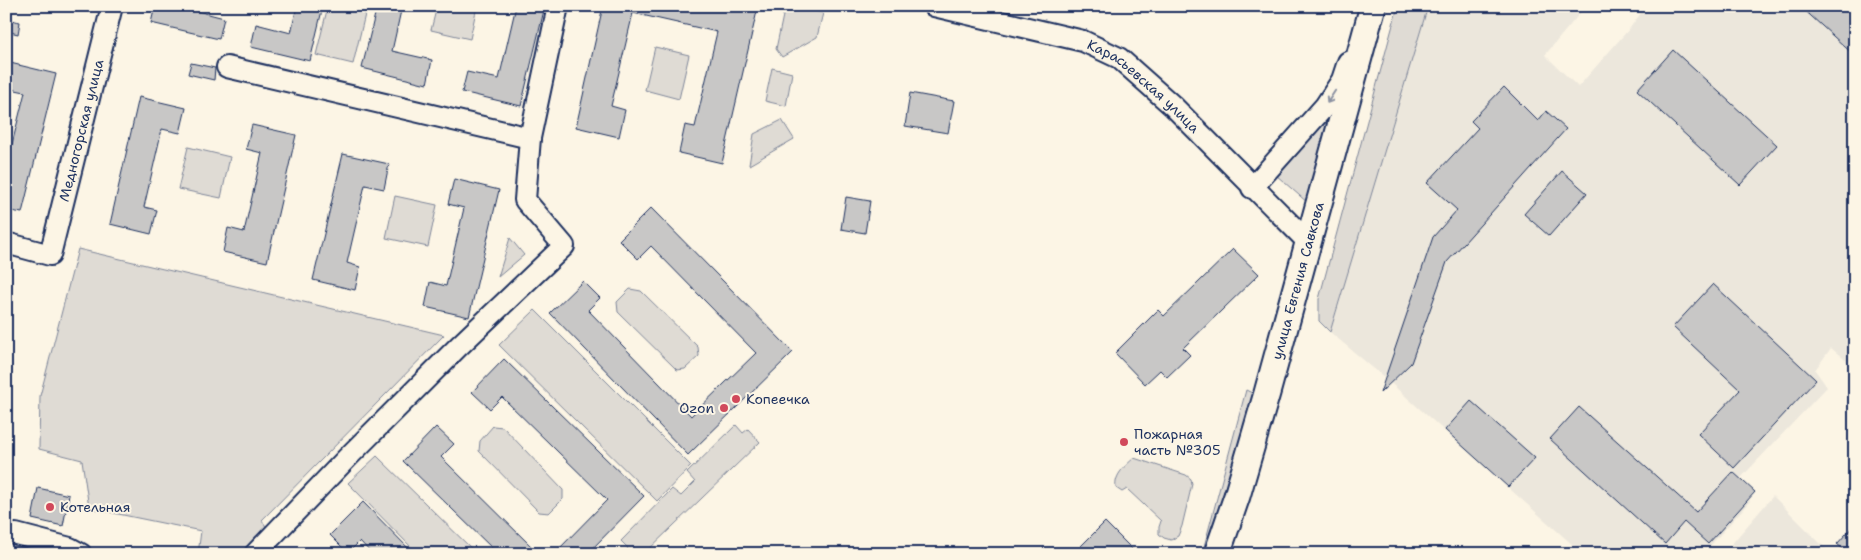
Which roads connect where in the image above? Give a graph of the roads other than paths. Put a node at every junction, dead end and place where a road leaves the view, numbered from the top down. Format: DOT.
graph roads {
  1 [pos="112,6"];
  2 [pos="558,6"];
  3 [pos="934,6"];
  4 [pos="1372,6"];
  5 [pos="227,67"];
  6 [pos="530,138"];
  7 [pos="1252,188"];
  8 [pos="6,243"];
  9 [pos="1309,243"];
  10 [pos="16,534"];
  11 [pos="81,554"];
  12 [pos="255,554"];
  13 [pos="1217,554"];
  1 -- 8 [label="street, Медногорская улица"];
  2 -- 6 [label="street"];
  3 -- 7 [label="street, Карасьевская улица"];
  4 -- 7 [label="street, one-way"];
  4 -- 9 [label="main road, улица Евгения Савкова"];
  5 -- 6 [label="street"];
  6 -- 12 [label="street"];
  7 -- 9 [label="street, Карасьевская улица"];
  9 -- 13 [label="main road, улица Евгения Савкова"];
  10 -- 11 [label="street"];
}
